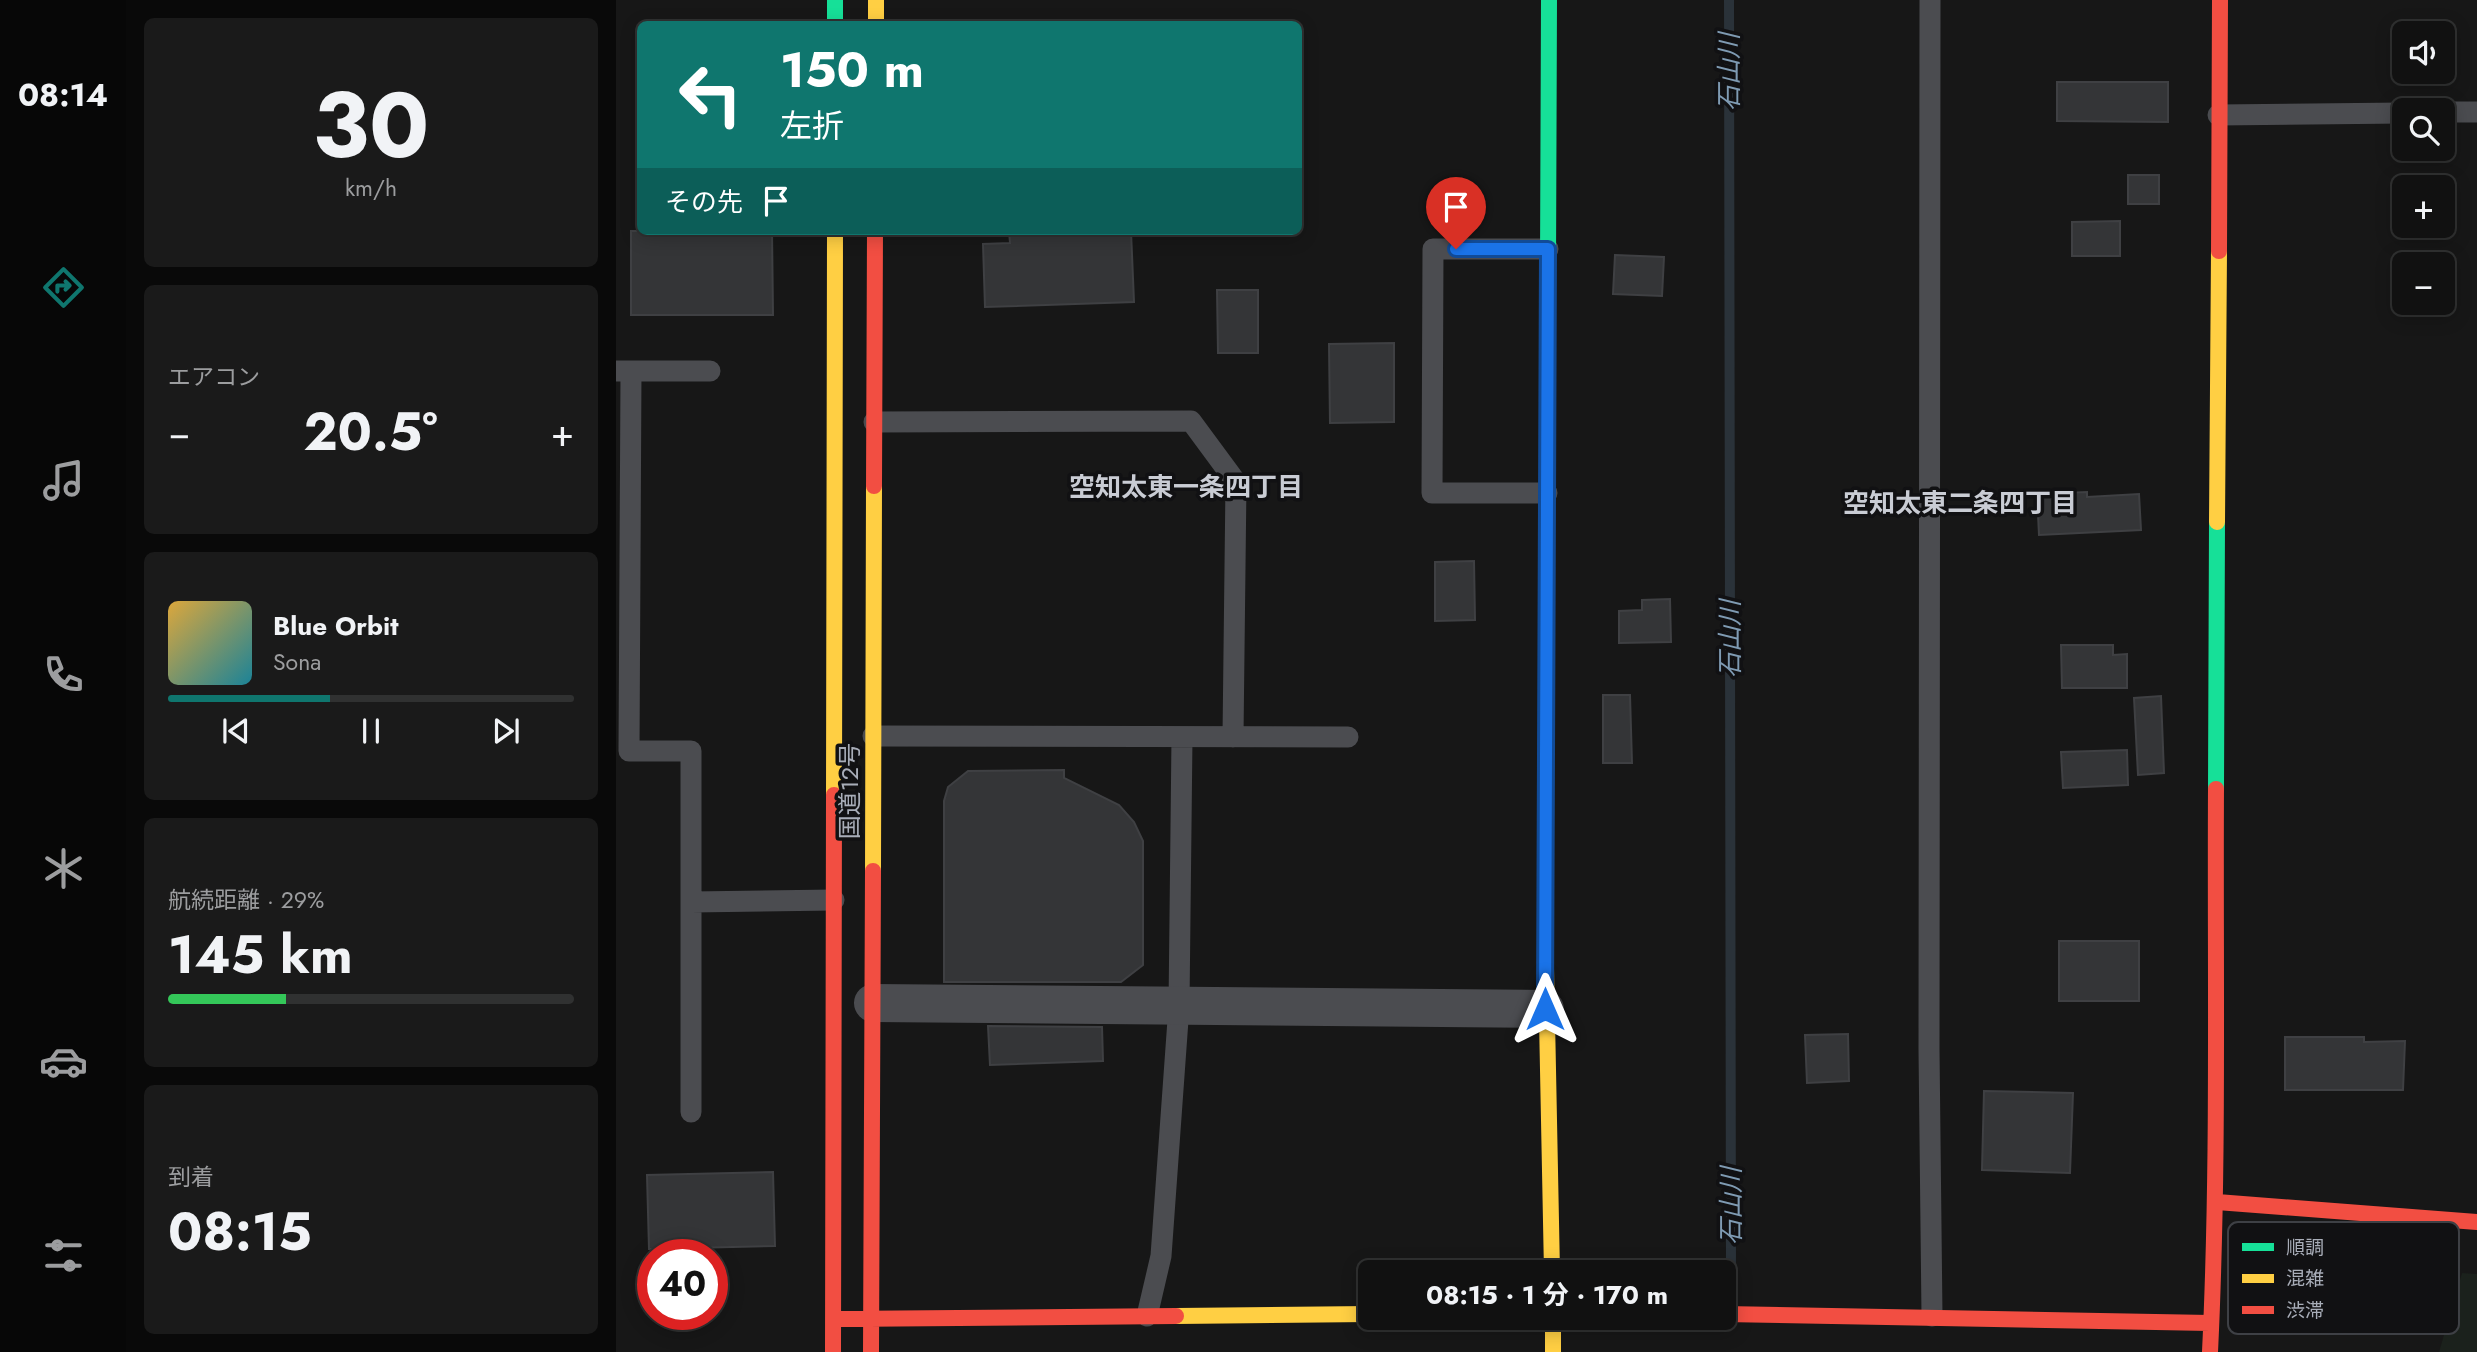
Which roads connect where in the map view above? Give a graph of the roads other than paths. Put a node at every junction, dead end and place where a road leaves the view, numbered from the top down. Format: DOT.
graph roads {
  1 [pos="835,0"];
  2 [pos="876,0"];
  3 [pos="1549,0"];
  4 [pos="1930,0"];
  5 [pos="2220,0"];
  6 [pos="835,21"];
  7 [pos="876,21"];
  8 [pos="2455,112"];
  9 [pos="2477,112"];
  10 [pos="2392,113"];
  11 [pos="2218,115"];
  12 [pos="835,235"];
  13 [pos="875,235"];
  14 [pos="1548,249"];
  15 [pos="624,370"];
  16 [pos="710,371"];
  17 [pos="874,422"];
  18 [pos="1547,493"];
  19 [pos="873,736"];
  20 [pos="1182,737"];
  21 [pos="1233,737"];
  22 [pos="1348,737"];
  23 [pos="834,900"];
  24 [pos="691,902"];
  25 [pos="873,1003"];
  26 [pos="1179,1006"];
  27 [pos="1545,1009"];
  28 [pos="691,1112"];
  29 [pos="2217,1202"];
  30 [pos="2477,1222"];
  31 [pos="1552,1260"];
  32 [pos="1358,1314"];
  33 [pos="1736,1314"];
  34 [pos="1147,1316"];
  35 [pos="1932,1316"];
  36 [pos="834,1319"];
  37 [pos="872,1319"];
  38 [pos="2210,1323"];
  39 [pos="1553,1330"];
  40 [pos="833,1352"];
  41 [pos="872,1352"];
  42 [pos="1553,1352"];
  43 [pos="2210,1352"];
  1 -- 6 [label="main road"];
  2 -- 7 [label="main road"];
  3 -- 14 [label="main road"];
  4 -- 35 [label="lane"];
  5 -- 11 [label="main road"];
  8 -- 9 [label="lane"];
  10 -- 11 [label="lane"];
  11 -- 29 [label="main road"];
  12 -- 23 [label="main road, 国道12号"];
  13 -- 17 [label="main road, 国道12号"];
  14 -- 18 [label="main road"];
  14 -- 18 [label="lane"];
  15 -- 16 [label="lane"];
  15 -- 24 [label="lane"];
  17 -- 19 [label="main road, 国道12号"];
  17 -- 21 [label="lane"];
  18 -- 27 [label="main road"];
  19 -- 20 [label="lane"];
  19 -- 25 [label="main road, 国道12号"];
  20 -- 21 [label="lane"];
  20 -- 26 [label="lane"];
  21 -- 22 [label="lane"];
  23 -- 24 [label="lane"];
  23 -- 36 [label="main road, 国道12号"];
  24 -- 28 [label="lane"];
  25 -- 26 [label="street"];
  25 -- 37 [label="main road, 国道12号"];
  26 -- 27 [label="street"];
  26 -- 34 [label="lane"];
  27 -- 31 [label="main road"];
  29 -- 30 [label="main road"];
  29 -- 38 [label="main road"];
  32 -- 34 [label="main road"];
  33 -- 35 [label="main road"];
  34 -- 37 [label="main road"];
  35 -- 38 [label="main road"];
  36 -- 37 [label="main road"];
  36 -- 40 [label="main road, 国道12号"];
  37 -- 41 [label="main road, 国道12号"];
  38 -- 43 [label="main road"];
  39 -- 42 [label="main road"];
}
